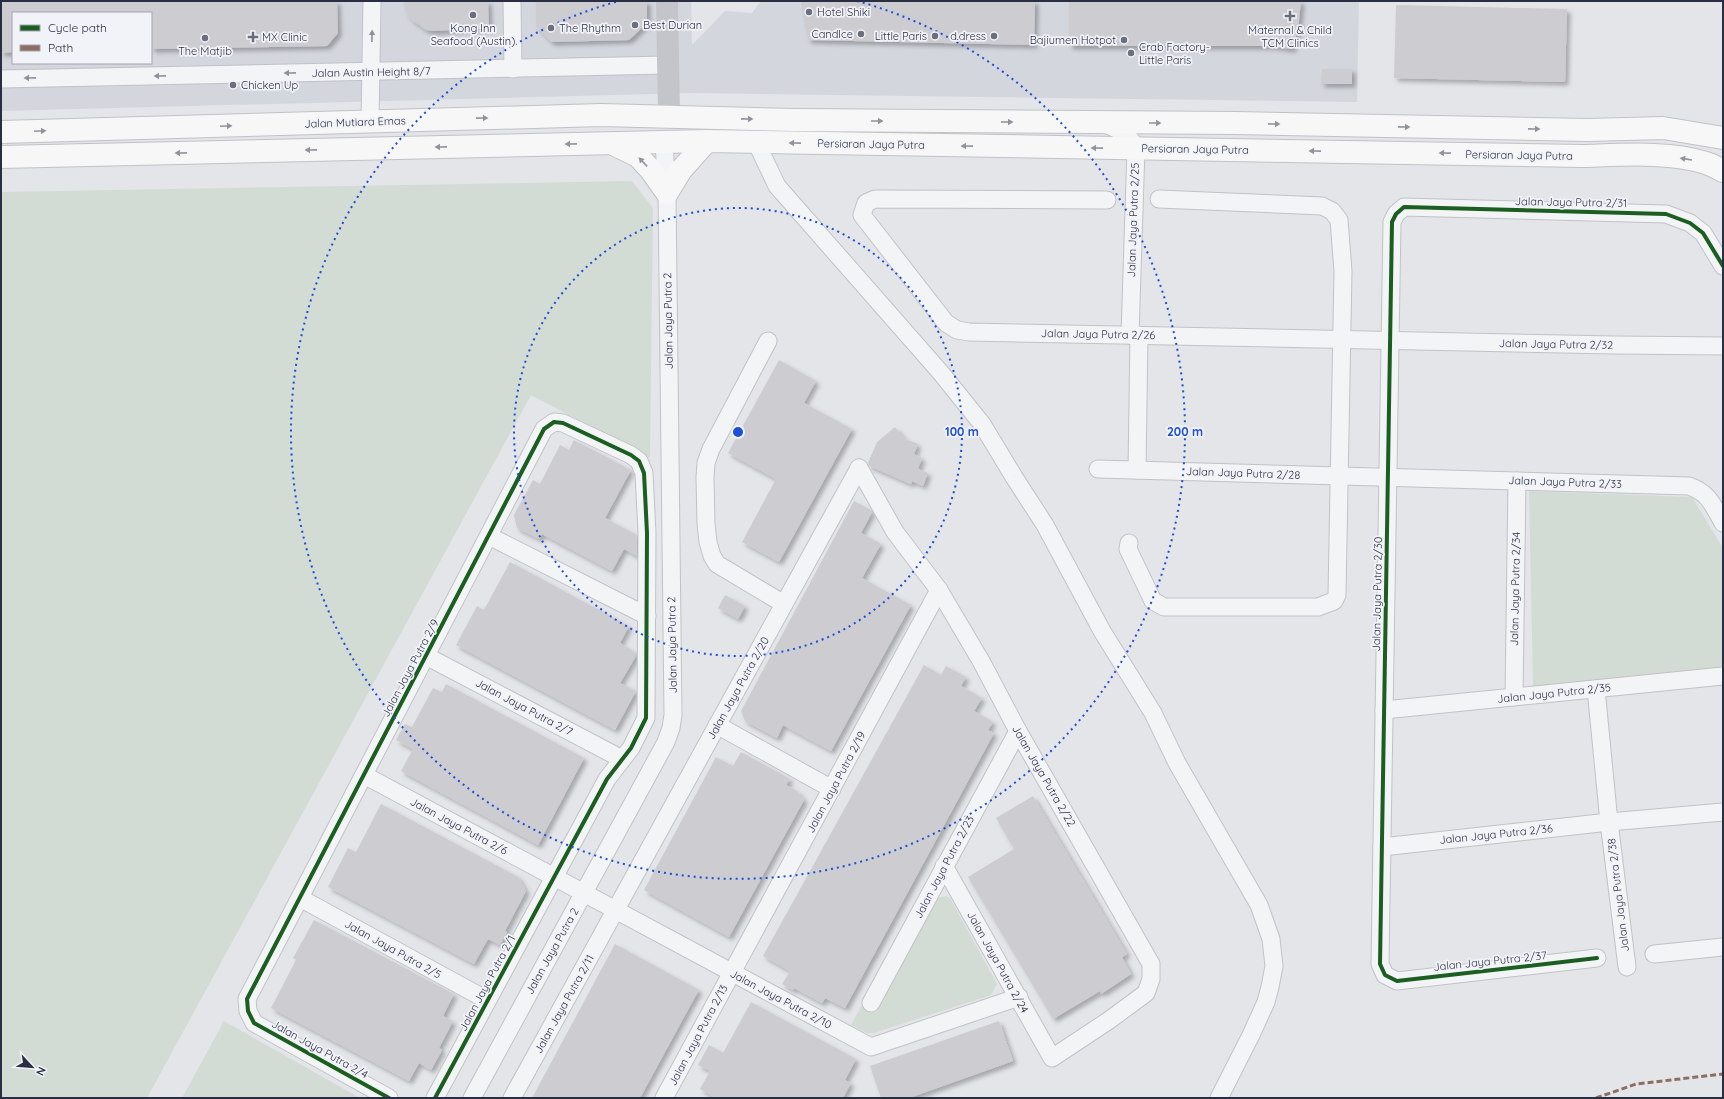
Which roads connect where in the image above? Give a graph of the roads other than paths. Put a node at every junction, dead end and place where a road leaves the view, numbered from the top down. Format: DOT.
graph roads {
  1 [pos="372,1"];
  2 [pos="512,1"];
  3 [pos="667,1"];
  4 [pos="668,65"];
  5 [pos="513,69"];
  6 [pos="371,72"];
  7 [pos="1,79"];
  8 [pos="601,115"];
  9 [pos="669,118"];
  10 [pos="708,118"];
  11 [pos="370,122"];
  12 [pos="1102,123"];
  13 [pos="1,132"];
  14 [pos="1723,138"];
  15 [pos="707,141"];
  16 [pos="664,142"];
  17 [pos="756,142"];
  18 [pos="610,143"];
  19 [pos="1136,148"];
  20 [pos="1,156"];
  21 [pos="1723,171"];
  22 [pos="667,193"];
  23 [pos="1159,199"];
  24 [pos="1107,200"];
  25 [pos="1396,214"];
  26 [pos="1723,266"];
  27 [pos="1134,335"];
  28 [pos="1342,339"];
  29 [pos="1390,340"];
  30 [pos="768,341"];
  31 [pos="1723,346"];
  32 [pos="640,461"];
  33 [pos="859,468"];
  34 [pos="1098,469"];
  35 [pos="1137,470"];
  36 [pos="1339,475"];
  37 [pos="1388,477"];
  38 [pos="1517,481"];
  39 [pos="1723,523"];
  40 [pos="489,536"];
  41 [pos="1129,543"];
  42 [pos="939,590"];
  43 [pos="784,604"];
  44 [pos="647,616"];
  45 [pos="426,656"];
  46 [pos="1723,676"];
  47 [pos="1596,688"];
  48 [pos="1514,697"];
  49 [pos="1384,710"];
  50 [pos="717,725"];
  51 [pos="1018,732"];
  52 [pos="622,759"];
  53 [pos="364,775"];
  54 [pos="832,789"];
  55 [pos="1723,812"];
  56 [pos="1610,822"];
  57 [pos="1382,847"];
  58 [pos="944,866"];
  59 [pos="554,877"];
  60 [pos="584,892"];
  61 [pos="300,898"];
  62 [pos="616,910"];
  63 [pos="1723,947"];
  64 [pos="1654,954"];
  65 [pos="1597,958"];
  66 [pos="1627,967"];
  67 [pos="732,973"];
  68 [pos="1385,975"];
  69 [pos="1019,997"];
  70 [pos="487,1000"];
  71 [pos="871,1003"];
  72 [pos="248,1011"];
  73 [pos="1052,1058"];
  74 [pos="670,1096"];
  75 [pos="389,1098"];
  76 [pos="435,1098"];
  77 [pos="472,1098"];
  78 [pos="512,1098"];
  79 [pos="1219,1098"];
  6 -- 1 [label="street, one-way"];
  2 -- 5 [label="street"];
  3 -- 4 [label="street"];
  4 -- 5 [label="street, Jalan Austin Height 8/7"];
  4 -- 9 [label="street"];
  5 -- 6 [label="street, Jalan Austin Height 8/7"];
  6 -- 7 [label="street, Jalan Austin Height 8/7, one-way"];
  6 -- 11 [label="street"];
  8 -- 9 [label="main road, Jalan Mutiara Emas"];
  11 -- 8 [label="main road, Jalan Mutiara Emas, one-way"];
  8 -- 16 [label="main road"];
  9 -- 10 [label="main road, Jalan Mutiara Emas"];
  10 -- 12 [label="main road, Persiaran Jaya Putra, one-way"];
  10 -- 16 [label="main road"];
  13 -- 11 [label="main road, Jalan Mutiara Emas, one-way"];
  12 -- 14 [label="main road, Persiaran Jaya Putra, one-way"];
  12 -- 19 [label="street, Jalan Jaya Putra 2/25"];
  15 -- 16 [label="main road, Persiaran Jaya Putra"];
  15 -- 17 [label="main road, Persiaran Jaya Putra"];
  15 -- 22 [label="main road"];
  16 -- 18 [label="main road"];
  16 -- 22 [label="street, Jalan Jaya Putra 2"];
  19 -- 17 [label="main road, Persiaran Jaya Putra, one-way"];
  17 -- 79 [label="street"];
  18 -- 20 [label="main road, one-way"];
  22 -- 18 [label="main road, one-way"];
  21 -- 19 [label="main road, Persiaran Jaya Putra, one-way"];
  19 -- 27 [label="street, Jalan Jaya Putra 2/25"];
  22 -- 60 [label="street, Jalan Jaya Putra 2"];
  23 -- 28 [label="street"];
  24 -- 27 [label="street, Jalan Jaya Putra 2/26"];
  25 -- 26 [label="street, Jalan Jaya Putra 2/31"];
  25 -- 29 [label="street, Jalan Jaya Putra 2/30"];
  27 -- 28 [label="street, Jalan Jaya Putra 2/26"];
  27 -- 35 [label="street, Jalan Jaya Putra 2/25"];
  28 -- 29 [label="street, Jalan Jaya Putra 2/26"];
  28 -- 36 [label="street"];
  29 -- 31 [label="street, Jalan Jaya Putra 2/32"];
  29 -- 37 [label="street, Jalan Jaya Putra 2/30"];
  30 -- 43 [label="street"];
  32 -- 40 [label="street, Jalan Jaya Putra 2/9"];
  32 -- 44 [label="street, Jalan Jaya Putra 2/1"];
  33 -- 42 [label="street, Jalan Jaya Putra 2/22"];
  33 -- 43 [label="street, Jalan Jaya Putra 2/20"];
  34 -- 35 [label="street, Jalan Jaya Putra 2/28"];
  35 -- 36 [label="street, Jalan Jaya Putra 2/28"];
  36 -- 37 [label="street, Jalan Jaya Putra 2/28"];
  36 -- 41 [label="street"];
  37 -- 38 [label="street, Jalan Jaya Putra 2/33"];
  37 -- 49 [label="street, Jalan Jaya Putra 2/30"];
  38 -- 39 [label="street, Jalan Jaya Putra 2/33"];
  38 -- 48 [label="street, Jalan Jaya Putra 2/34"];
  40 -- 44 [label="street"];
  40 -- 45 [label="street, Jalan Jaya Putra 2/9"];
  42 -- 51 [label="street, Jalan Jaya Putra 2/22"];
  42 -- 54 [label="street, Jalan Jaya Putra 2/19"];
  43 -- 50 [label="street, Jalan Jaya Putra 2/20"];
  44 -- 52 [label="street, Jalan Jaya Putra 2/1"];
  45 -- 52 [label="street, Jalan Jaya Putra 2/7"];
  45 -- 53 [label="street, Jalan Jaya Putra 2/9"];
  46 -- 47 [label="street, Jalan Jaya Putra 2/35"];
  47 -- 48 [label="street, Jalan Jaya Putra 2/35"];
  47 -- 56 [label="street, Jalan Jaya Putra 2/38"];
  48 -- 49 [label="street, Jalan Jaya Putra 2/35"];
  49 -- 57 [label="street, Jalan Jaya Putra 2/30"];
  50 -- 54 [label="street"];
  50 -- 62 [label="street, Jalan Jaya Putra 2/20"];
  51 -- 58 [label="street, Jalan Jaya Putra 2/23"];
  51 -- 73 [label="street, Jalan Jaya Putra 2/22"];
  52 -- 59 [label="street, Jalan Jaya Putra 2/1"];
  53 -- 59 [label="street, Jalan Jaya Putra 2/6"];
  53 -- 61 [label="street, Jalan Jaya Putra 2/9"];
  54 -- 67 [label="street, Jalan Jaya Putra 2/19"];
  55 -- 56 [label="street, Jalan Jaya Putra 2/38"];
  56 -- 57 [label="street, Jalan Jaya Putra 2/36"];
  56 -- 66 [label="street, Jalan Jaya Putra 2/38"];
  57 -- 68 [label="street, Jalan Jaya Putra 2/30"];
  58 -- 69 [label="street, Jalan Jaya Putra 2/24"];
  58 -- 71 [label="street, Jalan Jaya Putra 2/23"];
  59 -- 60 [label="street, Jalan Jaya Putra 2/10"];
  59 -- 70 [label="street, Jalan Jaya Putra 2/1"];
  60 -- 62 [label="street, Jalan Jaya Putra 2/10"];
  60 -- 77 [label="street, Jalan Jaya Putra 2"];
  61 -- 70 [label="street, Jalan Jaya Putra 2/5"];
  61 -- 72 [label="street, Jalan Jaya Putra 2/9"];
  62 -- 67 [label="street, Jalan Jaya Putra 2/10"];
  62 -- 78 [label="street, Jalan Jaya Putra 2/11"];
  63 -- 64 [label="street"];
  65 -- 68 [label="street, Jalan Jaya Putra 2/37"];
  67 -- 69 [label="street, Jalan Jaya Putra 2/10"];
  67 -- 74 [label="street, Jalan Jaya Putra 2/13"];
  69 -- 73 [label="street, Jalan Jaya Putra 2/24"];
  70 -- 76 [label="street, Jalan Jaya Putra 2/1"];
  72 -- 75 [label="street, Jalan Jaya Putra 2/4"];
}
